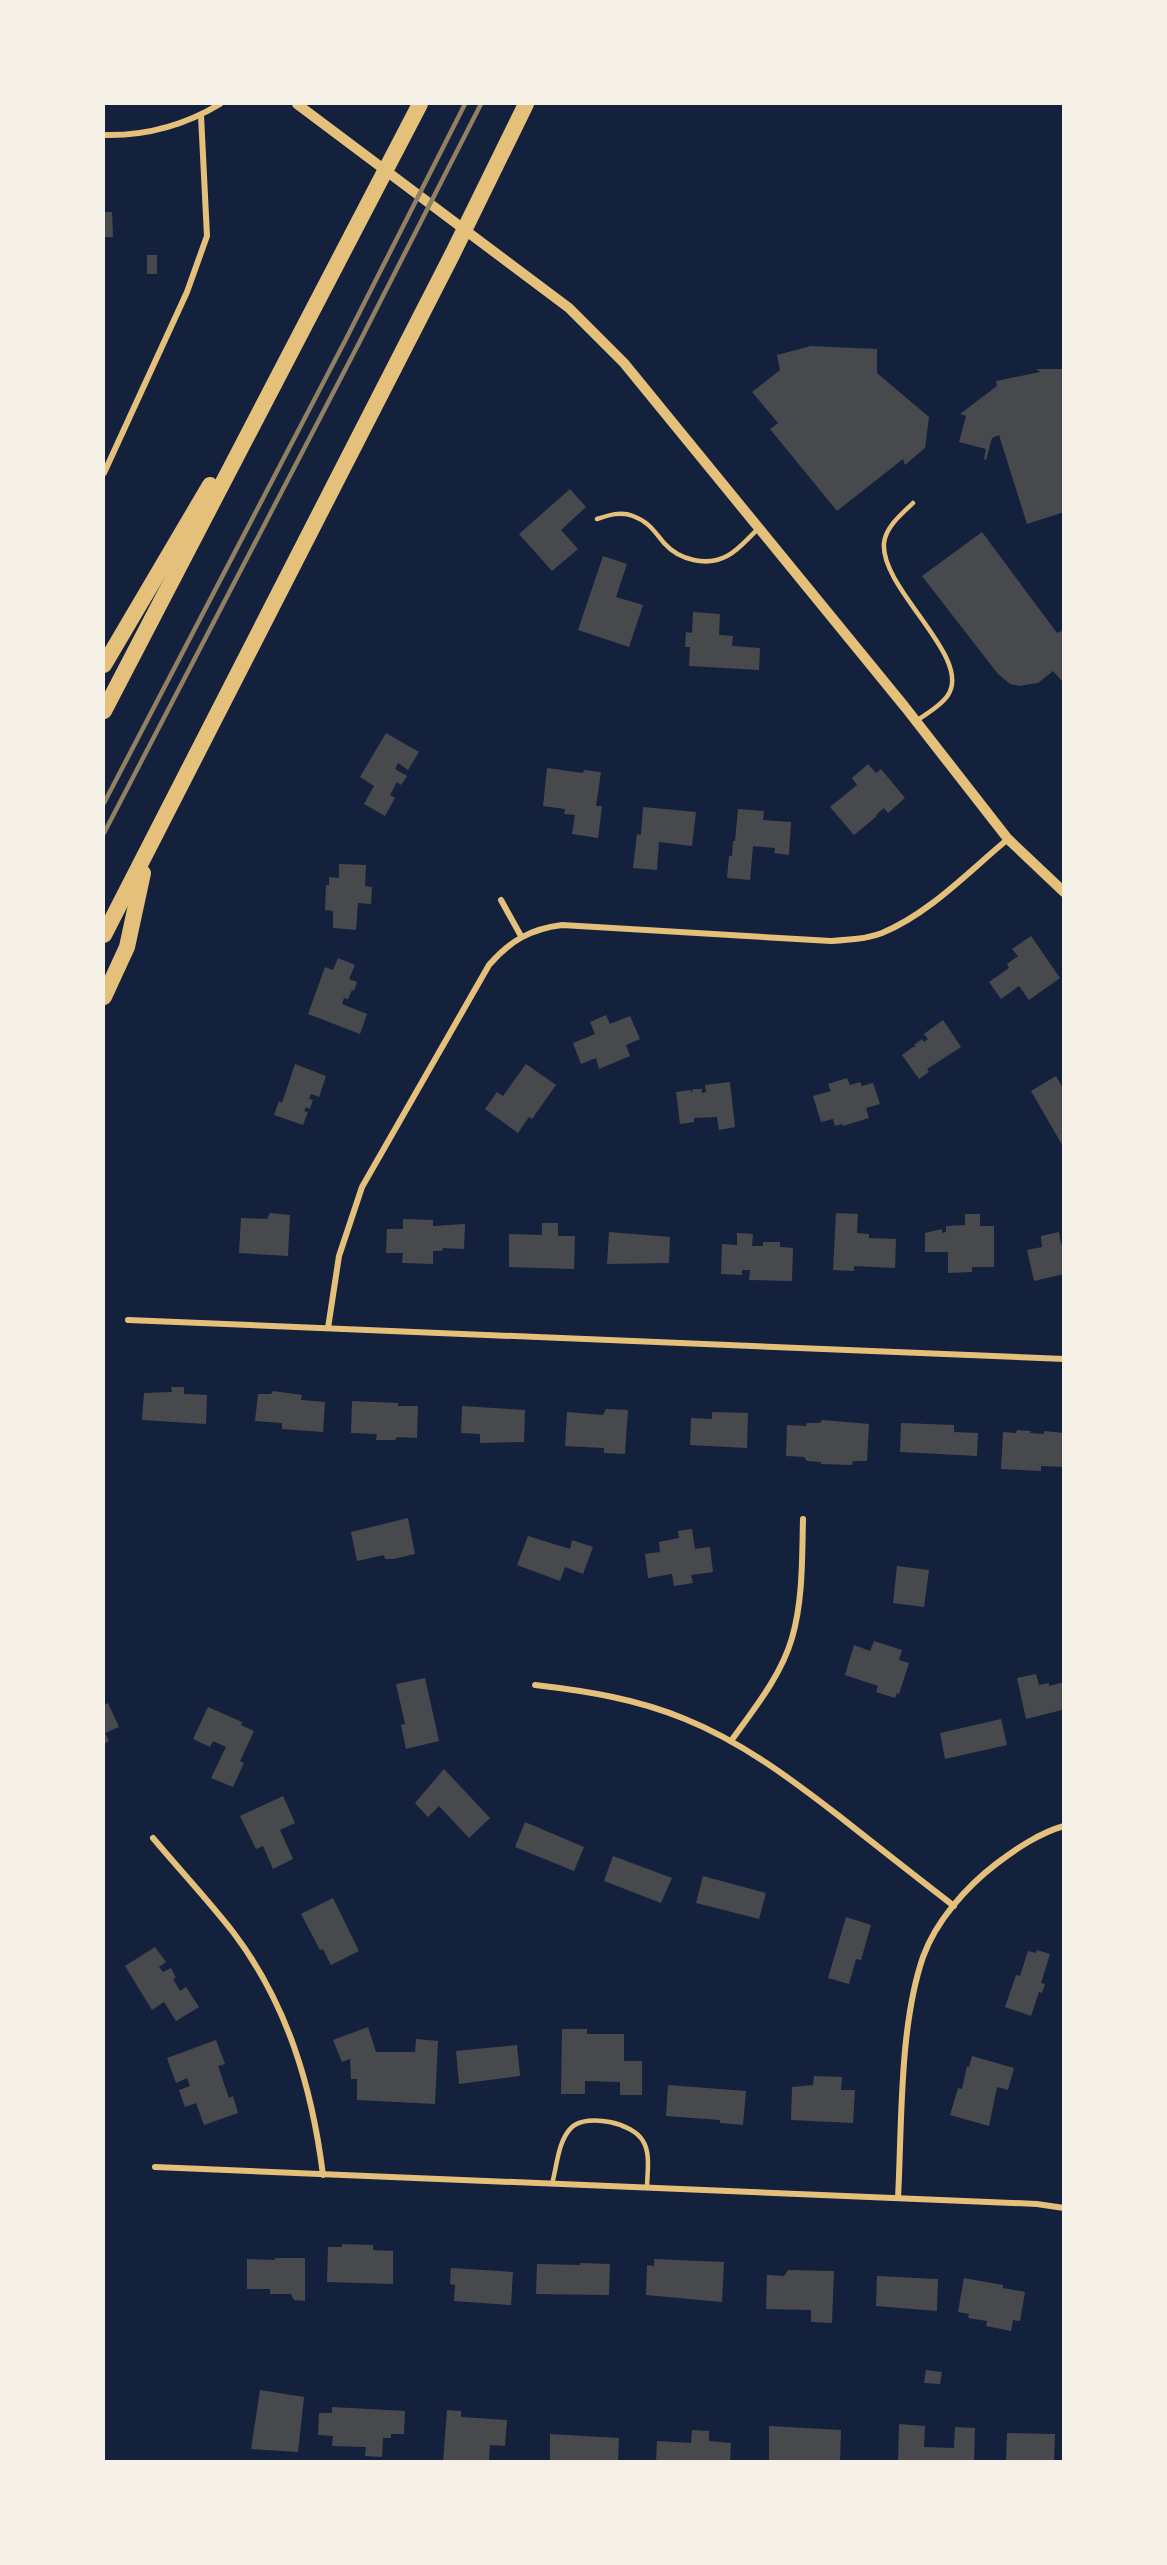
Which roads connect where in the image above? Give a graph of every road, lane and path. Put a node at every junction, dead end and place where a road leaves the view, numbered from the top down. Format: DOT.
graph roads {
  1 [pos="220,104"];
  2 [pos="297,104"];
  3 [pos="420,104"];
  4 [pos="526,104"];
  5 [pos="201,115"];
  6 [pos="104,135"];
  7 [pos="310,317"];
  8 [pos="104,473"];
  9 [pos="914,503"];
  10 [pos="597,519"];
  11 [pos="759,528"];
  12 [pos="104,665"];
  13 [pos="104,711"];
  14 [pos="915,721"];
  15 [pos="1008,839"];
  16 [pos="147,853"];
  17 [pos="1064,892"];
  18 [pos="501,900"];
  19 [pos="104,935"];
  20 [pos="521,936"];
  21 [pos="104,997"];
  22 [pos="128,1320"];
  23 [pos="328,1328"];
  24 [pos="1064,1359"];
  25 [pos="803,1519"];
  26 [pos="535,1685"];
  27 [pos="731,1741"];
  28 [pos="1064,1826"];
  29 [pos="153,1838"];
  30 [pos="954,1906"];
  31 [pos="154,2167"];
  32 [pos="323,2175"];
  33 [pos="552,2184"];
  34 [pos="647,2188"];
  35 [pos="898,2198"];
  36 [pos="1064,2208"];
  1 -- 5 [label="street"];
  2 -- 11 [label="street"];
  3 -- 7 [label="highway"];
  4 -- 16 [label="highway"];
  5 -- 6 [label="street"];
  5 -- 8 [label="street"];
  7 -- 12 [label="highway"];
  7 -- 13 [label="highway"];
  9 -- 14 [label="lane"];
  10 -- 11 [label="lane"];
  11 -- 14 [label="street"];
  14 -- 15 [label="street"];
  15 -- 17 [label="street"];
  15 -- 20 [label="street"];
  16 -- 19 [label="highway"];
  16 -- 21 [label="highway"];
  18 -- 20 [label="street"];
  20 -- 23 [label="street"];
  22 -- 23 [label="street"];
  23 -- 24 [label="street"];
  25 -- 27 [label="street"];
  26 -- 27 [label="street"];
  27 -- 30 [label="street"];
  28 -- 30 [label="street"];
  29 -- 32 [label="street"];
  30 -- 35 [label="street"];
  31 -- 32 [label="street"];
  32 -- 33 [label="street"];
  33 -- 34 [label="street"];
  33 -- 34 [label="lane"];
  34 -- 35 [label="street"];
  35 -- 36 [label="street"];
}
